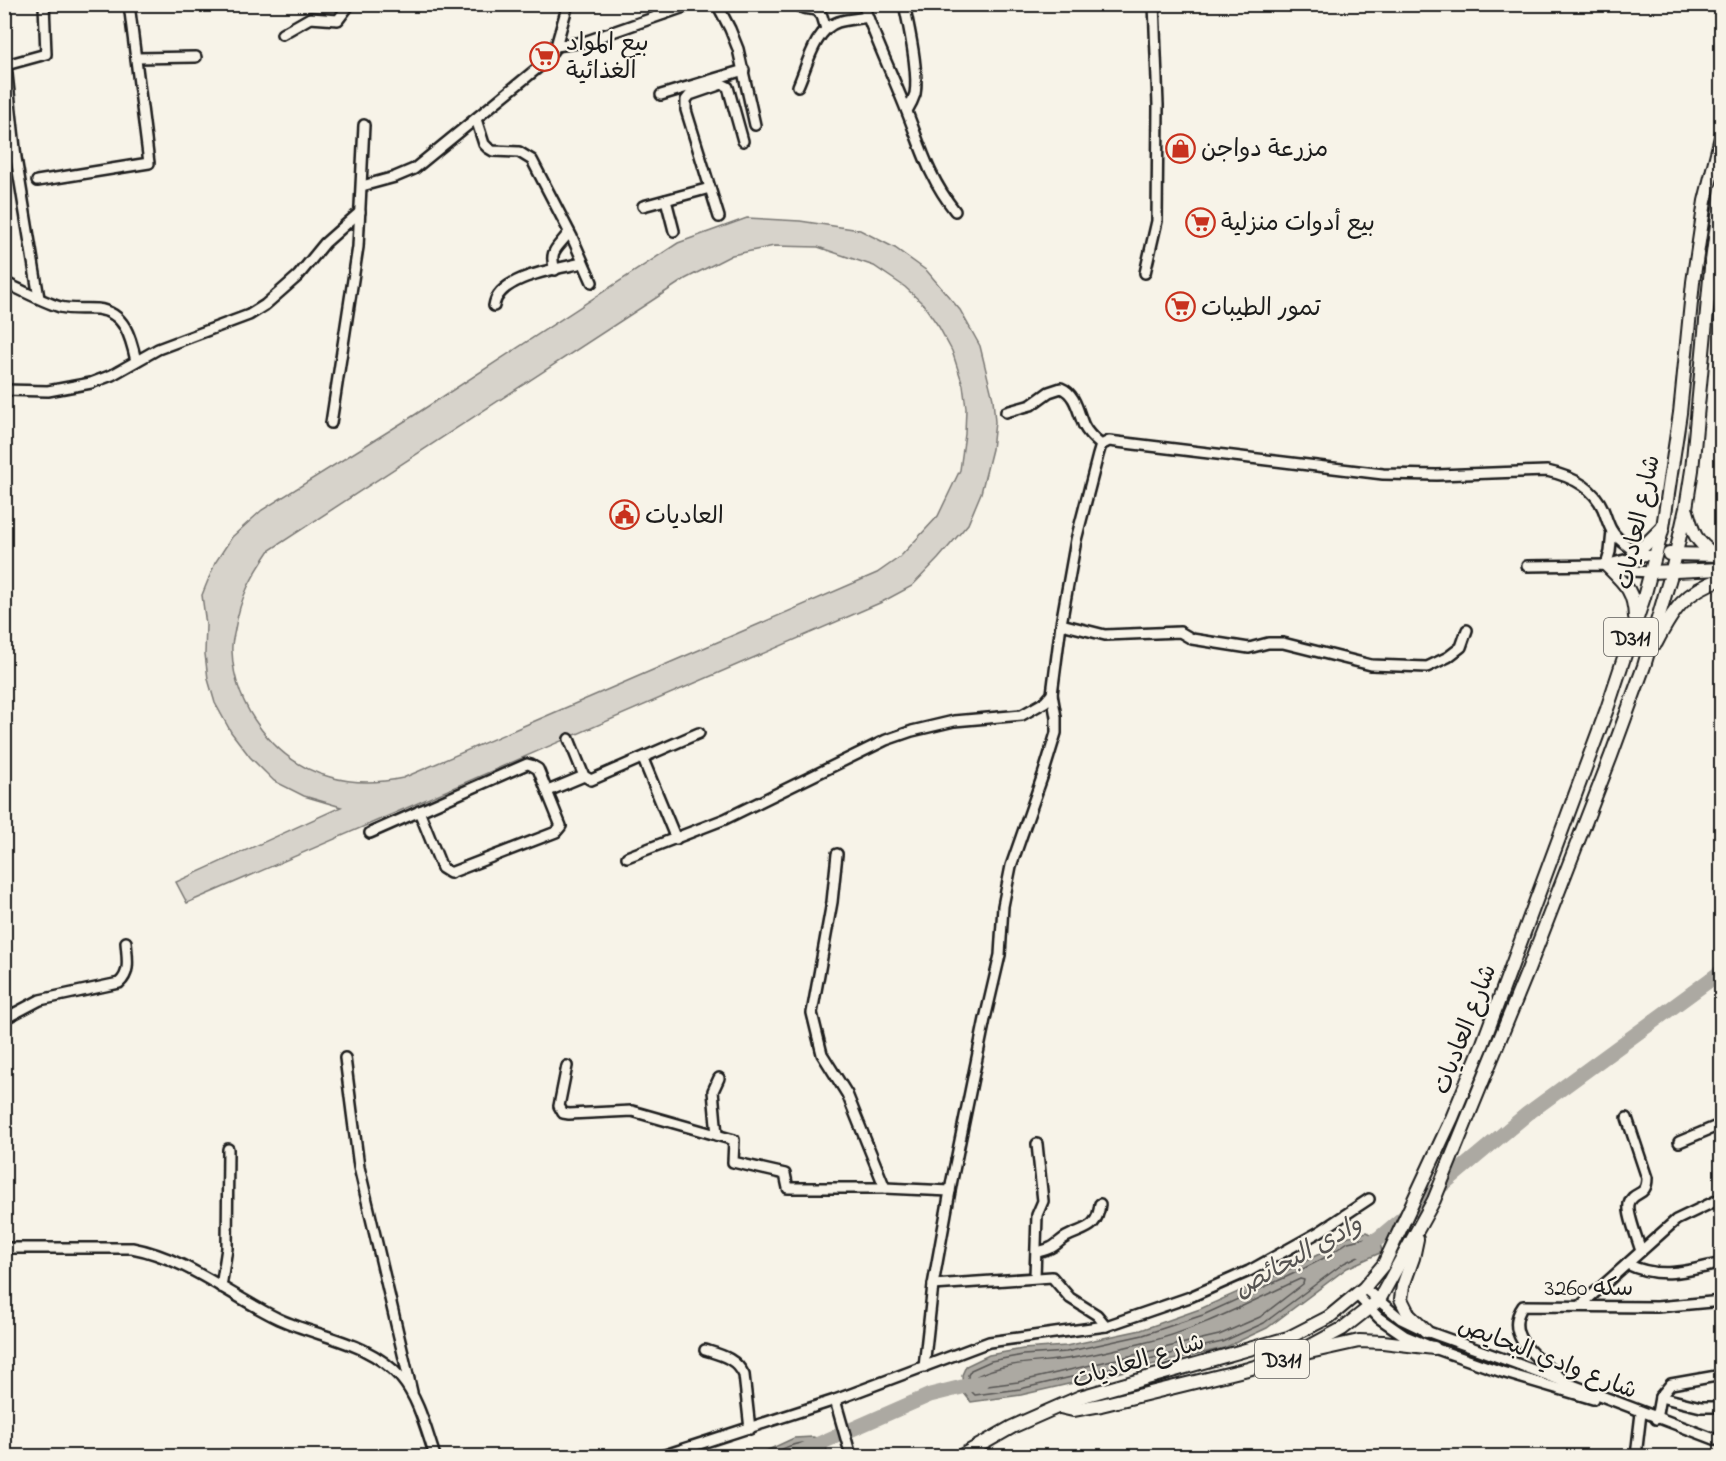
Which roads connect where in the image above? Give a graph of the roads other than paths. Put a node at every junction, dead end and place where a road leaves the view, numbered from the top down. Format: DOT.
graph roads {
  1 [pos="44,4"];
  2 [pos="129,4"];
  3 [pos="350,4"];
  4 [pos="568,4"];
  5 [pos="649,4"];
  6 [pos="693,4"];
  7 [pos="717,4"];
  8 [pos="796,4"];
  9 [pos="863,4"];
  10 [pos="904,4"];
  11 [pos="1154,4"];
  12 [pos="663,14"];
  13 [pos="867,18"];
  14 [pos="826,29"];
  15 [pos="282,34"];
  16 [pos="556,46"];
  17 [pos="196,57"];
  18 [pos="136,58"];
  19 [pos="744,70"];
  20 [pos="798,86"];
  21 [pos="661,94"];
  22 [pos="906,111"];
  23 [pos="476,119"];
  24 [pos="364,125"];
  25 [pos="755,126"];
  26 [pos="1722,133"];
  27 [pos="743,141"];
  28 [pos="37,181"];
  29 [pos="362,186"];
  30 [pos="710,188"];
  31 [pos="1722,188"];
  32 [pos="666,200"];
  33 [pos="644,206"];
  34 [pos="956,211"];
  35 [pos="360,212"];
  36 [pos="719,217"];
  37 [pos="674,231"];
  38 [pos="569,232"];
  39 [pos="582,263"];
  40 [pos="555,270"];
  41 [pos="1145,273"];
  42 [pos="4,282"];
  43 [pos="592,282"];
  44 [pos="39,298"];
  45 [pos="494,306"];
  46 [pos="136,361"];
  47 [pos="4,390"];
  48 [pos="1006,412"];
  49 [pos="331,423"];
  50 [pos="1101,446"];
  51 [pos="1686,508"];
  52 [pos="1663,527"];
  53 [pos="1612,531"];
  54 [pos="1637,553"];
  55 [pos="1675,554"];
  56 [pos="1656,555"];
  57 [pos="1719,555"];
  58 [pos="1606,565"];
  59 [pos="1527,566"];
  60 [pos="1722,569"];
  61 [pos="1625,570"];
  62 [pos="1672,571"];
  63 [pos="1651,572"];
  64 [pos="1722,579"];
  65 [pos="1061,624"];
  66 [pos="1635,627"];
  67 [pos="1467,630"];
  68 [pos="1644,666"];
  69 [pos="1052,694"];
  70 [pos="699,733"];
  71 [pos="569,739"];
  72 [pos="643,759"];
  73 [pos="584,776"];
  74 [pos="548,791"];
  75 [pos="419,811"];
  76 [pos="370,833"];
  77 [pos="676,839"];
  78 [pos="837,854"];
  79 [pos="627,857"];
  80 [pos="126,942"];
  81 [pos="4,1019"];
  82 [pos="345,1058"];
  83 [pos="567,1066"];
  84 [pos="719,1078"];
  85 [pos="1627,1118"];
  86 [pos="1722,1125"];
  87 [pos="717,1135"];
  88 [pos="1679,1142"];
  89 [pos="1037,1144"];
  90 [pos="228,1149"];
  91 [pos="885,1188"];
  92 [pos="950,1191"];
  93 [pos="1722,1198"];
  94 [pos="1369,1199"];
  95 [pos="1100,1204"];
  96 [pos="1418,1230"];
  97 [pos="4,1248"];
  98 [pos="1641,1251"];
  99 [pos="1036,1252"];
  100 [pos="1722,1263"];
  101 [pos="1627,1264"];
  102 [pos="1035,1277"];
  103 [pos="933,1285"];
  104 [pos="221,1287"];
  105 [pos="1360,1292"];
  106 [pos="1722,1301"];
  107 [pos="1374,1305"];
  108 [pos="1580,1306"];
  109 [pos="1106,1326"];
  110 [pos="1426,1331"];
  111 [pos="1434,1348"];
  112 [pos="705,1350"];
  113 [pos="1292,1356"];
  114 [pos="924,1367"];
  115 [pos="1722,1375"];
  116 [pos="1569,1384"];
  117 [pos="414,1397"];
  118 [pos="1660,1397"];
  119 [pos="835,1400"];
  120 [pos="1060,1407"];
  121 [pos="1722,1407"];
  122 [pos="1641,1413"];
  123 [pos="1656,1419"];
  124 [pos="750,1429"];
  125 [pos="1722,1442"];
  126 [pos="435,1456"];
  127 [pos="662,1456"];
  128 [pos="851,1456"];
  129 [pos="961,1456"];
  130 [pos="1636,1456"];
  1 -- 44 [label="street"];
  2 -- 18 [label="street"];
  3 -- 15 [label="street"];
  4 -- 16 [label="street"];
  5 -- 12 [label="street"];
  6 -- 12 [label="street"];
  7 -- 19 [label="street"];
  8 -- 14 [label="street"];
  9 -- 13 [label="street"];
  10 -- 22 [label="street"];
  11 -- 41 [label="street"];
  12 -- 16 [label="street"];
  13 -- 14 [label="street"];
  13 -- 22 [label="street"];
  14 -- 20 [label="street"];
  16 -- 23 [label="street"];
  17 -- 18 [label="street"];
  18 -- 28 [label="street"];
  19 -- 21 [label="street"];
  19 -- 25 [label="street"];
  22 -- 34 [label="street"];
  23 -- 29 [label="street"];
  23 -- 38 [label="street"];
  24 -- 29 [label="street"];
  26 -- 52 [label="main road, شارع العاديات / D311"];
  27 -- 30 [label="street"];
  29 -- 35 [label="street"];
  30 -- 32 [label="street"];
  30 -- 36 [label="street"];
  31 -- 51 [label="main road, شارع العاديات / D311"];
  32 -- 33 [label="street"];
  32 -- 37 [label="street"];
  35 -- 46 [label="street"];
  35 -- 49 [label="street"];
  38 -- 39 [label="street"];
  38 -- 40 [label="street"];
  39 -- 40 [label="street"];
  39 -- 43 [label="street"];
  40 -- 45 [label="street"];
  42 -- 44 [label="street"];
  44 -- 46 [label="street"];
  46 -- 47 [label="street"];
  48 -- 50 [label="street"];
  50 -- 53 [label="street"];
  50 -- 65 [label="street"];
  51 -- 55 [label="main road, شارع العاديات / D311"];
  51 -- 57 [label="main road"];
  52 -- 54 [label="main road"];
  52 -- 56 [label="main road, شارع العاديات / D311"];
  53 -- 54 [label="street"];
  53 -- 58 [label="street"];
  54 -- 56 [label="street"];
  54 -- 58 [label="street"];
  54 -- 61 [label="street"];
  55 -- 56 [label="main road"];
  55 -- 57 [label="main road"];
  55 -- 62 [label="main road, شارع العاديات / D311"];
  56 -- 63 [label="main road, شارع العاديات / D311"];
  58 -- 59 [label="street"];
  58 -- 61 [label="street"];
  58 -- 66 [label="main road"];
  60 -- 62 [label="main road"];
  61 -- 63 [label="street"];
  62 -- 63 [label="main road"];
  62 -- 68 [label="main road, شارع العاديات / D311"];
  63 -- 66 [label="main road, شارع العاديات / D311"];
  64 -- 68 [label="main road"];
  65 -- 67 [label="street"];
  65 -- 69 [label="street"];
  66 -- 105 [label="main road, شارع العاديات / D311"];
  68 -- 96 [label="main road, شارع العاديات / D311"];
  69 -- 77 [label="street"];
  69 -- 92 [label="street"];
  70 -- 72 [label="street"];
  71 -- 73 [label="street"];
  72 -- 73 [label="street"];
  72 -- 77 [label="street"];
  73 -- 74 [label="street"];
  74 -- 75 [label="street"];
  74 -- 75 [label="street"];
  75 -- 76 [label="street"];
  77 -- 79 [label="street"];
  78 -- 91 [label="street"];
  80 -- 81 [label="street"];
  82 -- 117 [label="street"];
  83 -- 87 [label="street"];
  84 -- 87 [label="street"];
  85 -- 98 [label="street"];
  86 -- 88 [label="street"];
  87 -- 91 [label="street"];
  89 -- 99 [label="street"];
  90 -- 104 [label="street"];
  91 -- 92 [label="street"];
  92 -- 103 [label="street"];
  93 -- 98 [label="street"];
  94 -- 109 [label="street"];
  95 -- 99 [label="street"];
  96 -- 107 [label="main road, شارع العاديات / D311"];
  96 -- 110 [label="main road"];
  97 -- 104 [label="street"];
  98 -- 101 [label="street"];
  99 -- 102 [label="street"];
  100 -- 101 [label="street"];
  101 -- 108 [label="street"];
  102 -- 103 [label="street"];
  102 -- 109 [label="street"];
  103 -- 114 [label="street"];
  104 -- 117 [label="street"];
  105 -- 107 [label="street, شارع وادي البحايص"];
  105 -- 120 [label="main road, شارع العاديات / D311"];
  106 -- 108 [label="street, سكه 3260"];
  107 -- 110 [label="street, شارع وادي البحايص"];
  107 -- 111 [label="street, شارع وادي البحايص"];
  107 -- 113 [label="main road, شارع العاديات / D311"];
  108 -- 116 [label="street, سكه 3260"];
  109 -- 114 [label="street"];
  110 -- 116 [label="street, شارع وادي البحايص"];
  111 -- 113 [label="main road"];
  111 -- 122 [label="street, شارع وادي البحايص"];
  112 -- 124 [label="street"];
  113 -- 120 [label="main road, شارع العاديات / D311"];
  114 -- 119 [label="street"];
  115 -- 118 [label="street"];
  116 -- 122 [label="street, شارع وادي البحايص"];
  117 -- 126 [label="street"];
  118 -- 121 [label="street"];
  118 -- 123 [label="street"];
  119 -- 124 [label="street"];
  119 -- 128 [label="street"];
  120 -- 129 [label="main road, D311"];
  122 -- 123 [label="street"];
  122 -- 130 [label="street"];
  123 -- 125 [label="street"];
  124 -- 127 [label="street"];
}
